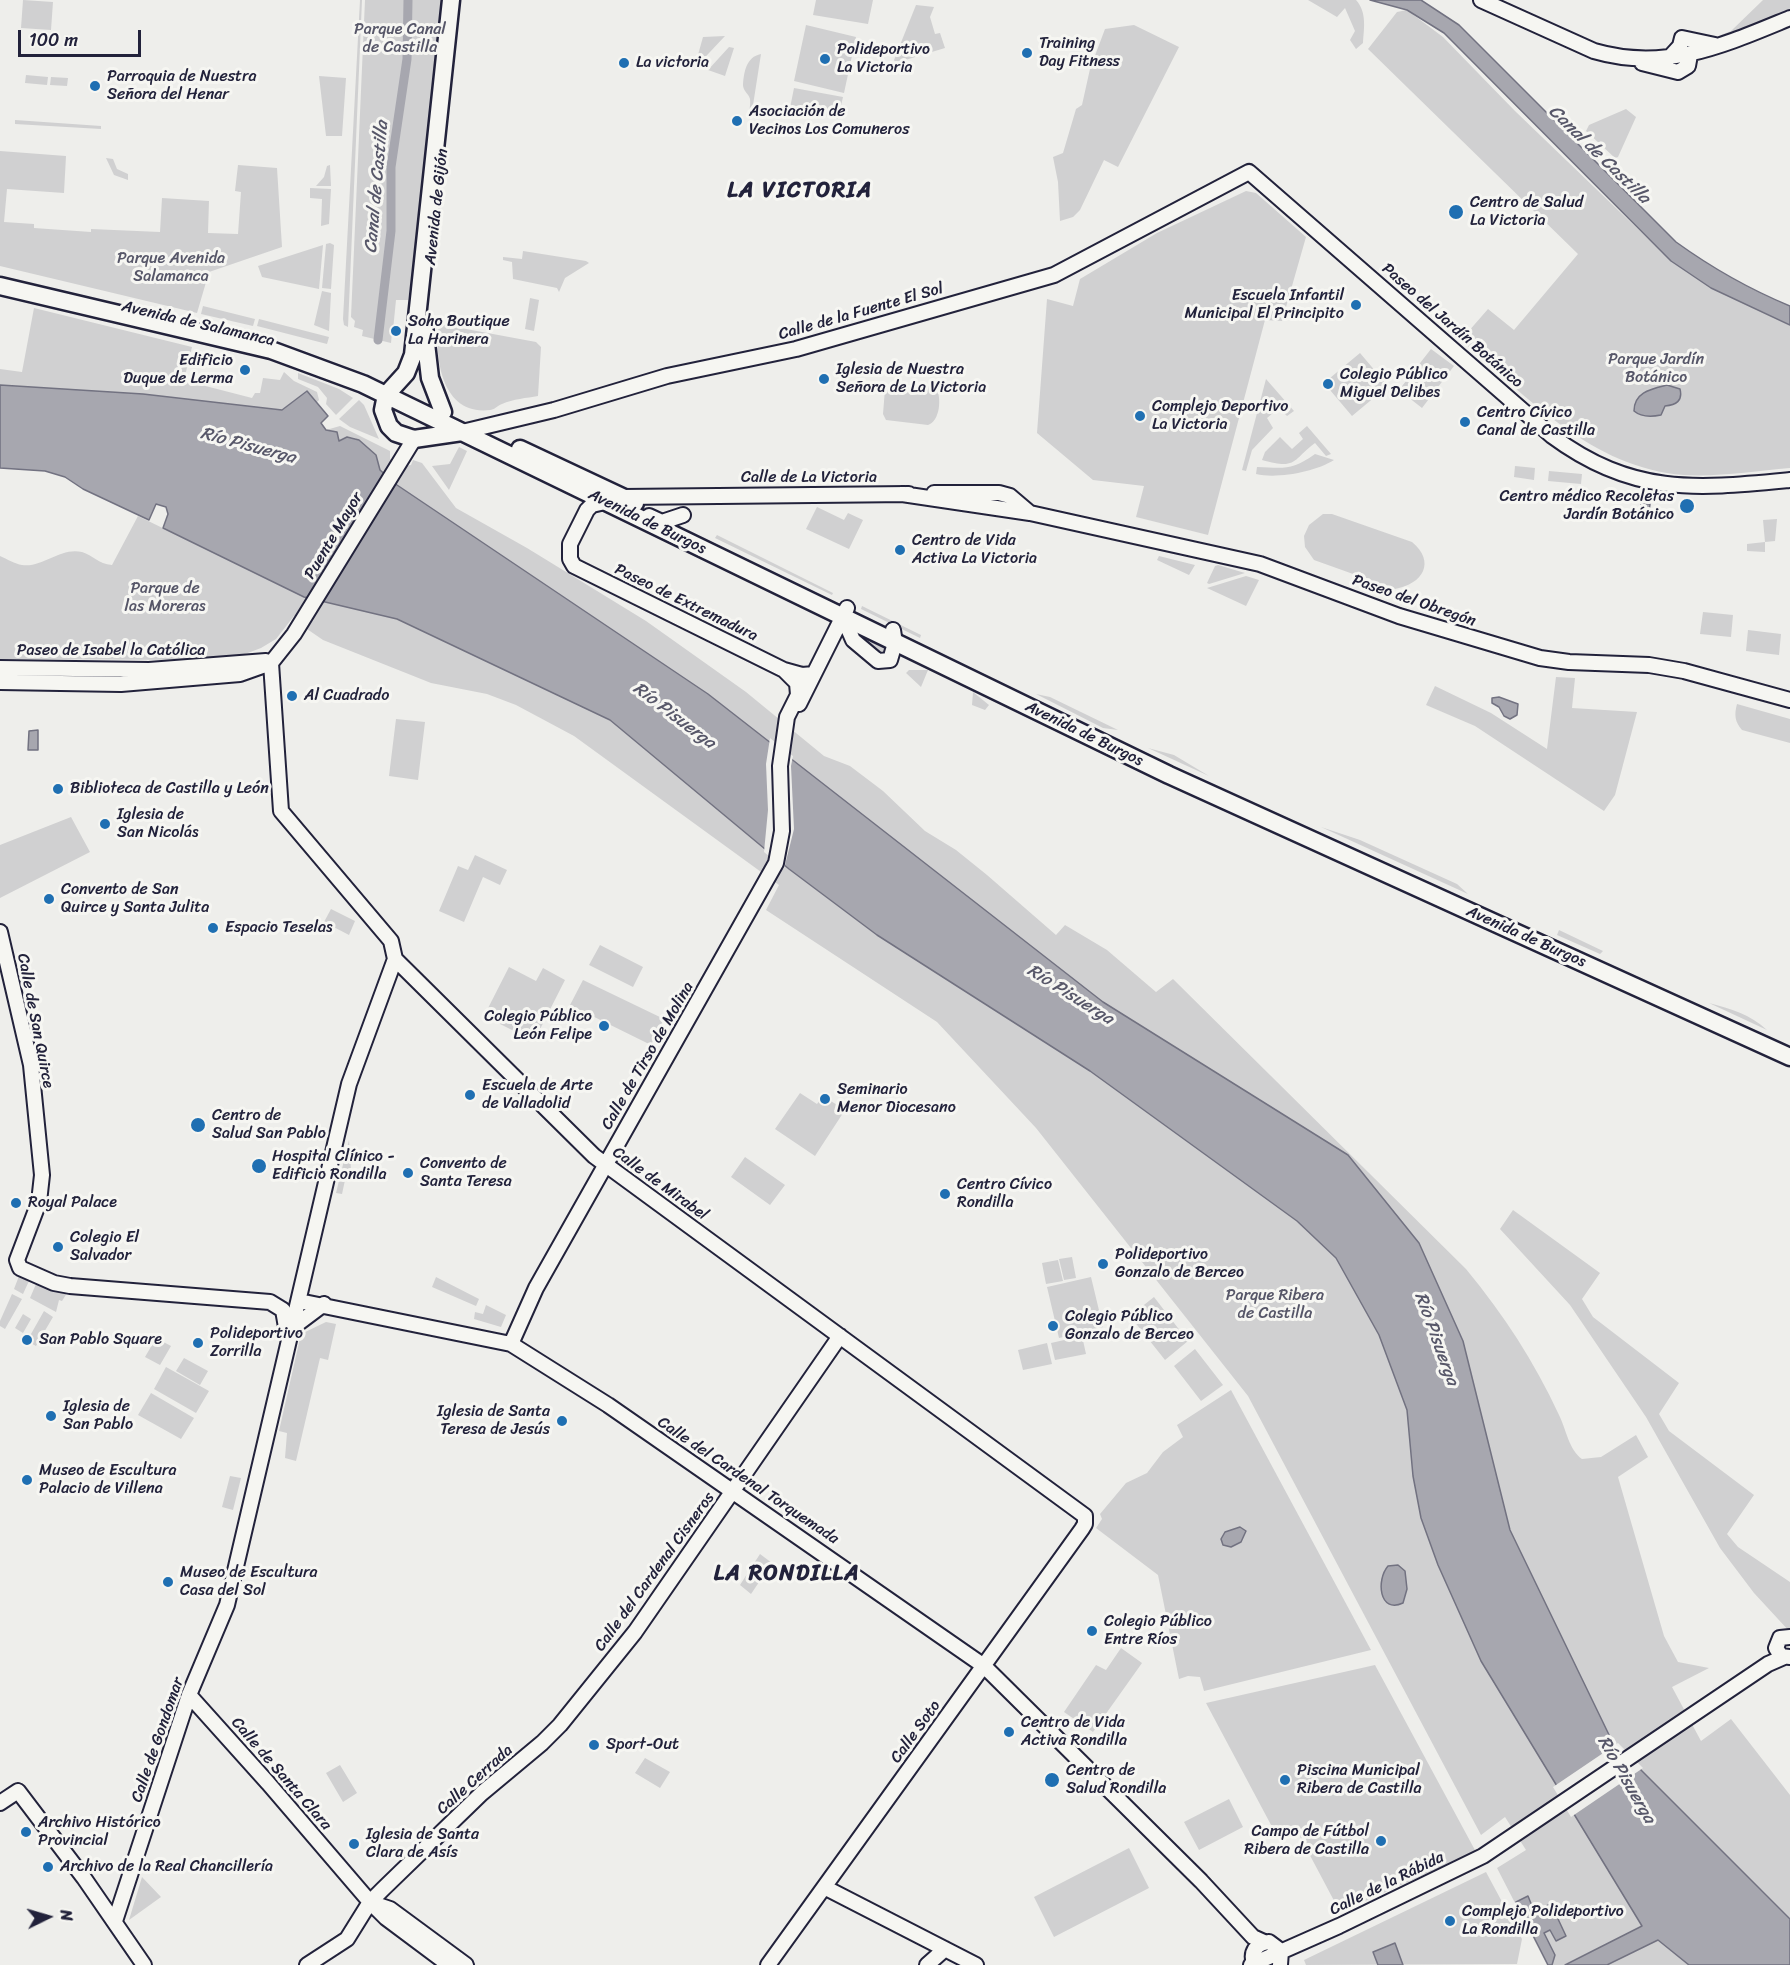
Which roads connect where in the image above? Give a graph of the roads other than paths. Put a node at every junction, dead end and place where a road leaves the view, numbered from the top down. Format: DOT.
graph roads {
  1 [pos="451,0"];
  2 [pos="460,0"];
  3 [pos="1481,0"];
  4 [pos="1790,18"];
  5 [pos="1720,45"];
  6 [pos="1690,55"];
  7 [pos="1669,58"];
  8 [pos="1631,59"];
  9 [pos="1249,172"];
  10 [pos="0,276"];
  11 [pos="0,286"];
  12 [pos="389,391"];
  13 [pos="441,417"];
  14 [pos="469,430"];
  15 [pos="418,437"];
  16 [pos="546,474"];
  17 [pos="1790,480"];
  18 [pos="572,486"];
  19 [pos="902,494"];
  20 [pos="717,495"];
  21 [pos="623,496"];
  22 [pos="1015,501"];
  23 [pos="605,502"];
  24 [pos="984,507"];
  25 [pos="587,510"];
  26 [pos="1030,513"];
  27 [pos="679,521"];
  28 [pos="845,612"];
  29 [pos="894,636"];
  30 [pos="853,640"];
  31 [pos="829,644"];
  32 [pos="271,663"];
  33 [pos="0,668"];
  34 [pos="784,670"];
  35 [pos="814,674"];
  36 [pos="0,682"];
  37 [pos="1790,700"];
  38 [pos="788,723"];
  39 [pos="0,932"];
  40 [pos="395,959"];
  41 [pos="1790,1045"];
  42 [pos="1790,1057"];
  43 [pos="606,1165"];
  44 [pos="299,1300"];
  45 [pos="324,1304"];
  46 [pos="290,1333"];
  47 [pos="840,1336"];
  48 [pos="511,1344"];
  49 [pos="734,1490"];
  50 [pos="1085,1516"];
  51 [pos="1790,1636"];
  52 [pos="1784,1655"];
  53 [pos="984,1665"];
  54 [pos="189,1695"];
  55 [pos="552,1733"];
  56 [pos="0,1803"];
  57 [pos="826,1887"];
  58 [pos="370,1902"];
  59 [pos="115,1921"];
  60 [pos="1257,1942"];
  61 [pos="945,1949"];
  62 [pos="1280,1961"];
  63 [pos="144,1965"];
  64 [pos="307,1965"];
  65 [pos="449,1965"];
  66 [pos="466,1965"];
  67 [pos="768,1965"];
  68 [pos="927,1965"];
  69 [pos="976,1965"];
  70 [pos="1253,1965"];
  1 -- 12 [label="highway, Avenida de Gijón"];
  2 -- 13 [label="highway, Avenida de Gijón"];
  3 -- 8 [label="street"];
  4 -- 5 [label="street"];
  5 -- 6 [label="street"];
  5 -- 7 [label="street"];
  6 -- 7 [label="street"];
  6 -- 8 [label="street"];
  7 -- 8 [label="street"];
  9 -- 14 [label="street, Calle de la Fuente El Sol"];
  9 -- 17 [label="street, Paseo del Jardín Botánico"];
  10 -- 12 [label="highway, Avenida de Salamanca"];
  11 -- 12 [label="highway, Avenida de Salamanca"];
  12 -- 13 [label="highway, Avenida de Burgos"];
  12 -- 15 [label="highway"];
  13 -- 14 [label="highway, Avenida de Burgos"];
  13 -- 15 [label="highway"];
  14 -- 15 [label="highway"];
  14 -- 16 [label="highway, Avenida de Burgos"];
  14 -- 21 [label="highway, Avenida de Burgos"];
  15 -- 32 [label="street, Puente Mayor"];
  16 -- 18 [label="highway, Avenida de Burgos"];
  16 -- 25 [label="street"];
  18 -- 23 [label="highway, Avenida de Burgos"];
  18 -- 27 [label="street"];
  19 -- 20 [label="street, Calle de La Victoria"];
  19 -- 22 [label="street, Calle de La Victoria"];
  19 -- 24 [label="street, Calle de La Victoria"];
  20 -- 21 [label="street, Calle de La Victoria"];
  20 -- 27 [label="street, Calle de La Victoria"];
  21 -- 27 [label="highway, Avenida de Burgos"];
  22 -- 24 [label="street"];
  22 -- 26 [label="street, Calle de La Victoria"];
  23 -- 25 [label="street"];
  23 -- 28 [label="highway, Avenida de Burgos"];
  24 -- 26 [label="street, Calle de La Victoria"];
  25 -- 34 [label="street, Paseo de Extremadura"];
  26 -- 37 [label="street, Paseo del Obregón"];
  27 -- 28 [label="highway, Avenida de Burgos"];
  28 -- 29 [label="highway, Avenida de Burgos"];
  28 -- 30 [label="street"];
  28 -- 31 [label="street"];
  29 -- 30 [label="street"];
  29 -- 41 [label="highway, Avenida de Burgos"];
  29 -- 42 [label="highway, Avenida de Burgos"];
  30 -- 31 [label="street"];
  31 -- 35 [label="street"];
  32 -- 33 [label="street, Paseo de Isabel la Católica"];
  32 -- 36 [label="street, Paseo de Isabel la Católica"];
  32 -- 40 [label="street, Calle de Mirabel"];
  34 -- 35 [label="street, Paseo de Extremadura"];
  34 -- 38 [label="street"];
  35 -- 38 [label="street"];
  38 -- 43 [label="street, Calle de Tirso de Molina"];
  39 -- 46 [label="street, Calle de San Quirce"];
  40 -- 43 [label="street, Calle de Mirabel"];
  40 -- 44 [label="street, Calle de Gondomar"];
  43 -- 47 [label="street, Calle de Mirabel"];
  43 -- 48 [label="street, Calle de Tirso de Molina"];
  44 -- 45 [label="street, Calle del Cardenal Torquemada"];
  44 -- 46 [label="street, Calle de Gondomar"];
  45 -- 46 [label="street"];
  45 -- 48 [label="street, Calle del Cardenal Torquemada"];
  46 -- 54 [label="street, Calle de Gondomar"];
  47 -- 49 [label="street, Calle del Cardenal Cisneros"];
  47 -- 50 [label="street, Calle de Mirabel"];
  48 -- 49 [label="street, Calle del Cardenal Torquemada"];
  49 -- 53 [label="street, Calle del Cardenal Torquemada"];
  49 -- 55 [label="street, Calle del Cardenal Cisneros"];
  50 -- 53 [label="street, Calle Soto"];
  51 -- 52 [label="street"];
  52 -- 62 [label="street, Calle de la Rábida"];
  53 -- 57 [label="street, Calle Soto"];
  53 -- 60 [label="street, Calle del Cardenal Torquemada"];
  54 -- 58 [label="street, Calle de Santa Clara"];
  54 -- 59 [label="street, Calle de Gondomar"];
  55 -- 58 [label="street, Calle Cerrada"];
  56 -- 59 [label="street"];
  57 -- 61 [label="street"];
  57 -- 67 [label="street, Calle Soto"];
  58 -- 64 [label="street, Calle Cerrada"];
  58 -- 65 [label="street, Calle de Santa Clara"];
  58 -- 66 [label="street"];
  59 -- 63 [label="street"];
  60 -- 62 [label="street, Calle del Cardenal Torquemada"];
  60 -- 70 [label="street"];
  61 -- 68 [label="street"];
  61 -- 69 [label="street"];
  62 -- 70 [label="street, Calle de la Rábida"];
}
